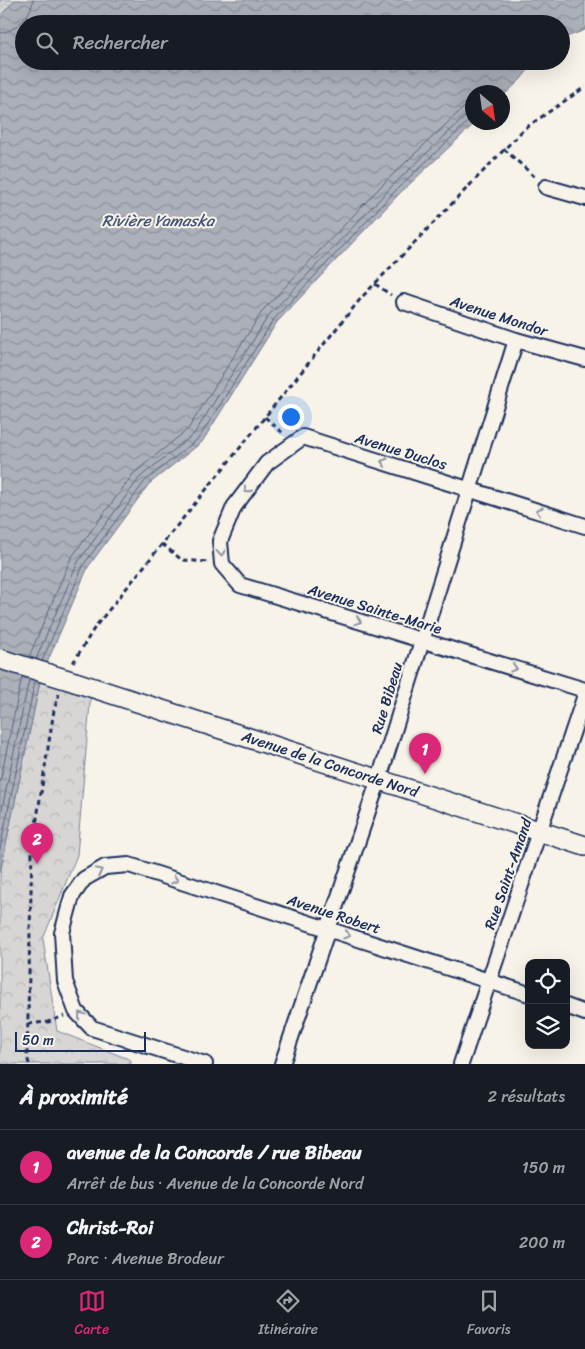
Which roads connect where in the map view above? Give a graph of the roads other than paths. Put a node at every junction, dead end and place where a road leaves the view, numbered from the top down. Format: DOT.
graph roads {
  1 [pos="546,186"];
  2 [pos="585,198"];
  3 [pos="404,302"];
  4 [pos="516,340"];
  5 [pos="585,359"];
  6 [pos="469,489"];
  7 [pos="585,526"];
  8 [pos="222,564"];
  9 [pos="422,640"];
  10 [pos="0,659"];
  11 [pos="585,690"];
  12 [pos="585,695"];
  13 [pos="379,780"];
  14 [pos="539,831"];
  15 [pos="585,846"];
  16 [pos="328,929"];
  17 [pos="489,981"];
  18 [pos="525,993"];
  19 [pos="570,1007"];
  20 [pos="585,1013"];
  21 [pos="205,1064"];
  22 [pos="282,1064"];
  23 [pos="461,1064"];
  1 -- 2 [label="street"];
  3 -- 4 [label="street, Avenue Mondor"];
  4 -- 5 [label="street, Avenue Mondor"];
  4 -- 6 [label="street, Rue Bibeau"];
  7 -- 6 [label="street, Avenue Duclos, one-way"];
  6 -- 8 [label="street, Avenue Duclos, one-way"];
  6 -- 9 [label="street, Rue Bibeau"];
  8 -- 9 [label="street, Avenue Sainte-Marie, one-way"];
  9 -- 11 [label="street, Avenue Sainte-Marie, one-way"];
  9 -- 13 [label="street, Rue Bibeau"];
  10 -- 13 [label="street, Avenue de la Concorde Nord, bridge"];
  12 -- 14 [label="street, Rue Saint-Amand"];
  13 -- 14 [label="street, Avenue de la Concorde Nord"];
  13 -- 16 [label="street, Rue Bibeau"];
  14 -- 15 [label="street, Avenue de la Concorde Nord"];
  14 -- 17 [label="street, Rue Saint-Amand"];
  16 -- 17 [label="street, Avenue Robert, one-way"];
  21 -- 16 [label="street, Avenue Robert, one-way"];
  16 -- 22 [label="street, Rue Bibeau"];
  17 -- 18 [label="street, Avenue Robert"];
  17 -- 23 [label="street, Rue Saint-Amand"];
  19 -- 20 [label="street"];
}
